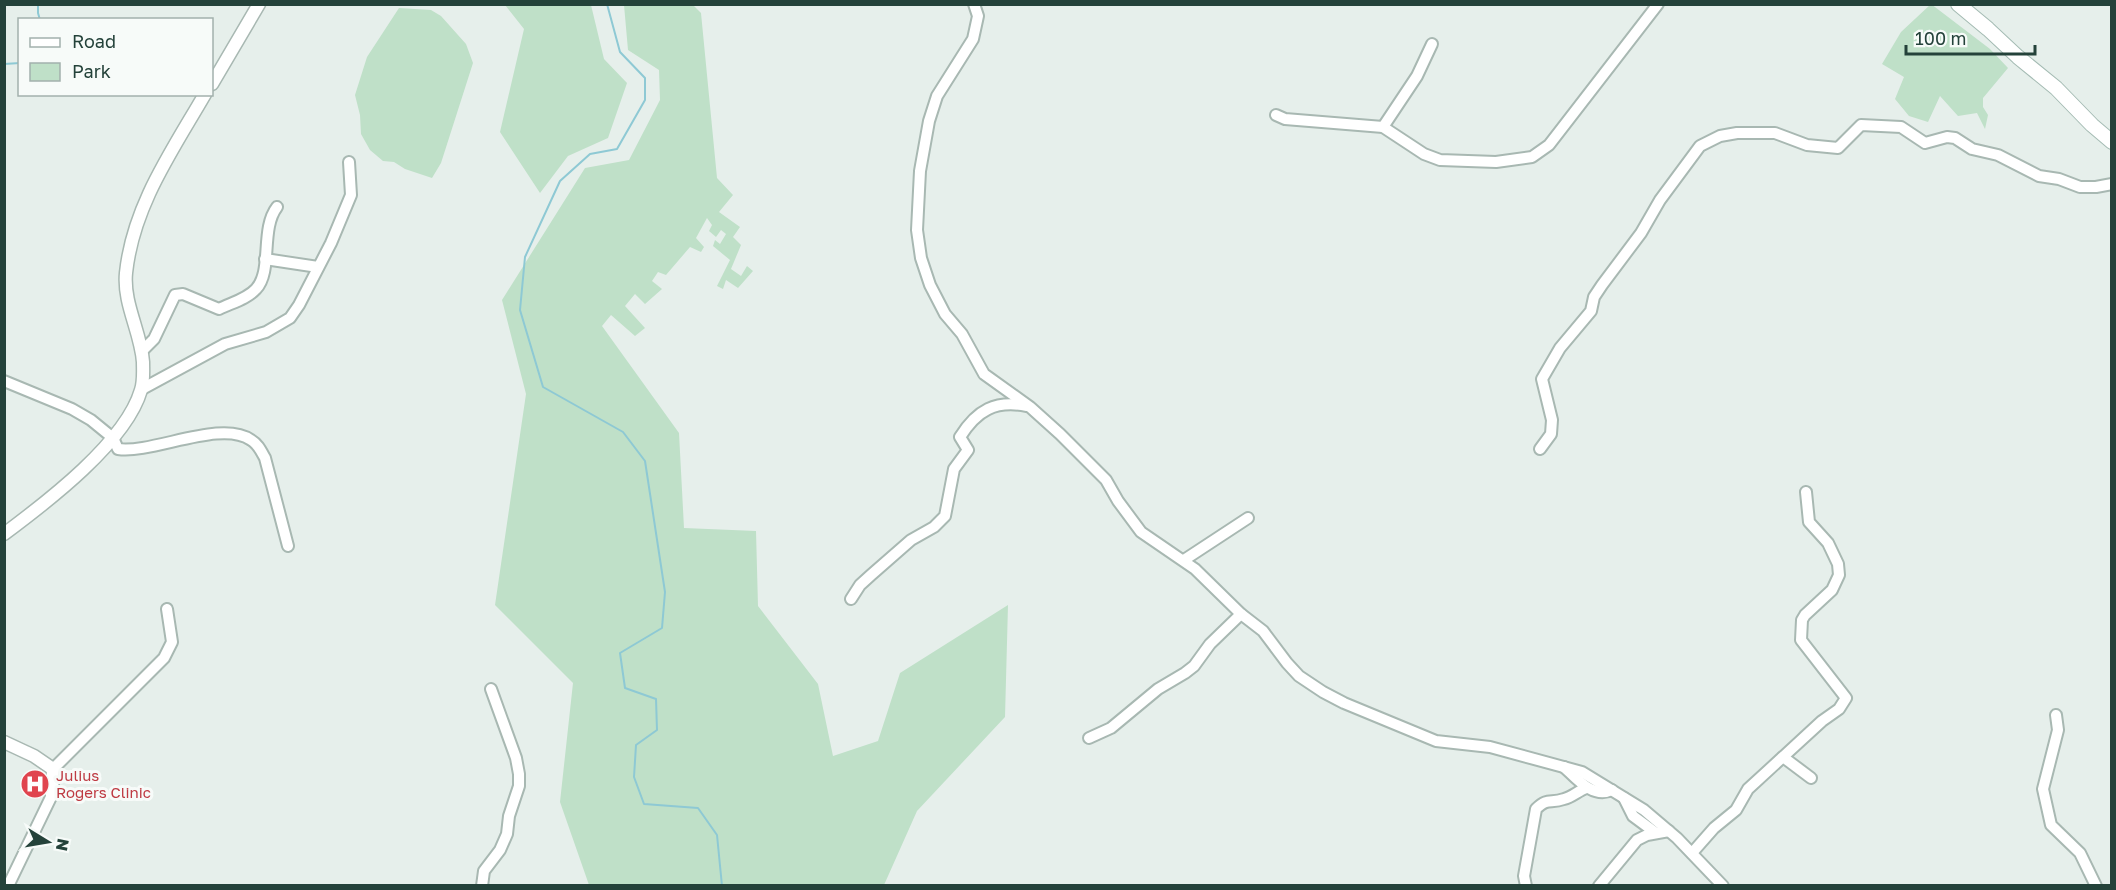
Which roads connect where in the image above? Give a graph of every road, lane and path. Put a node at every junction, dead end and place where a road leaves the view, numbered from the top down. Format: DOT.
graph roads {
  1 [pos="259,4"];
  2 [pos="974,4"];
  3 [pos="1658,4"];
  4 [pos="1958,4"];
  5 [pos="1432,44"];
  6 [pos="213,82"];
  7 [pos="201,97"];
  8 [pos="1276,115"];
  9 [pos="1383,127"];
  10 [pos="2112,142"];
  11 [pos="349,162"];
  12 [pos="2112,184"];
  13 [pos="277,207"];
  14 [pos="265,259"];
  15 [pos="318,267"];
  16 [pos="142,351"];
  17 [pos="4,381"];
  18 [pos="142,389"];
  19 [pos="1030,407"];
  20 [pos="113,438"];
  21 [pos="1540,449"];
  22 [pos="1806,492"];
  23 [pos="1248,518"];
  24 [pos="4,534"];
  25 [pos="288,546"];
  26 [pos="1184,560"];
  27 [pos="851,599"];
  28 [pos="167,609"];
  29 [pos="1242,614"];
  30 [pos="491,689"];
  31 [pos="2056,715"];
  32 [pos="1089,738"];
  33 [pos="4,742"];
  34 [pos="1783,757"];
  35 [pos="1562,765"];
  36 [pos="53,769"];
  37 [pos="1811,778"];
  38 [pos="1587,788"];
  39 [pos="1612,790"];
  40 [pos="52,795"];
  41 [pos="1624,798"];
  42 [pos="1669,831"];
  43 [pos="1656,833"];
  44 [pos="1692,854"];
  45 [pos="8,885"];
  46 [pos="482,885"];
  47 [pos="1526,885"];
  48 [pos="1599,885"];
  49 [pos="1723,885"];
  50 [pos="2096,885"];
  1 -- 6 [label="street"];
  2 -- 19 [label="street"];
  3 -- 9 [label="street"];
  4 -- 10 [label="main road"];
  5 -- 9 [label="street"];
  7 -- 16 [label="street"];
  8 -- 9 [label="street"];
  11 -- 15 [label="street"];
  12 -- 21 [label="street"];
  13 -- 14 [label="street"];
  14 -- 15 [label="street"];
  14 -- 16 [label="street"];
  15 -- 18 [label="street"];
  16 -- 18 [label="street"];
  17 -- 20 [label="street"];
  18 -- 20 [label="street"];
  19 -- 26 [label="street"];
  19 -- 27 [label="street"];
  20 -- 24 [label="street"];
  20 -- 25 [label="street"];
  22 -- 34 [label="street"];
  23 -- 26 [label="street"];
  26 -- 29 [label="street"];
  28 -- 36 [label="street"];
  29 -- 32 [label="street"];
  29 -- 35 [label="street"];
  30 -- 46 [label="street"];
  31 -- 50 [label="street"];
  33 -- 36 [label="street"];
  34 -- 37 [label="street"];
  34 -- 44 [label="street"];
  35 -- 38 [label="street"];
  35 -- 39 [label="street"];
  36 -- 40 [label="street"];
  38 -- 39 [label="street"];
  38 -- 47 [label="street"];
  39 -- 41 [label="street"];
  40 -- 45 [label="street"];
  41 -- 42 [label="street"];
  41 -- 43 [label="street"];
  42 -- 43 [label="street"];
  42 -- 44 [label="street"];
  43 -- 48 [label="street"];
  44 -- 49 [label="street"];
}
